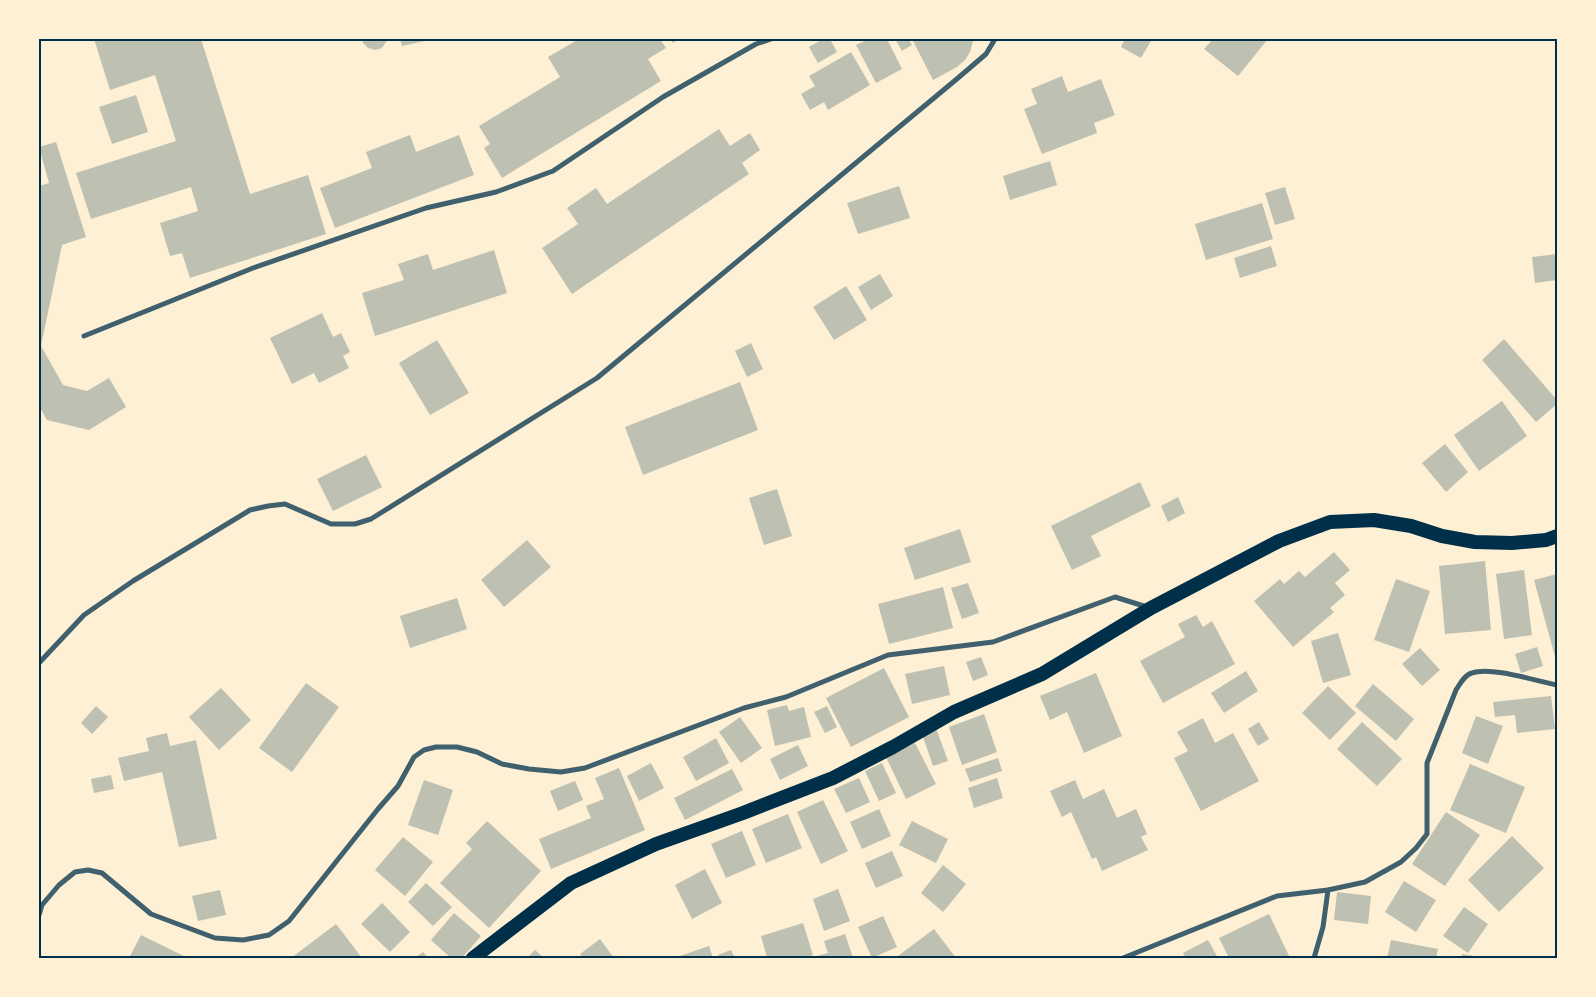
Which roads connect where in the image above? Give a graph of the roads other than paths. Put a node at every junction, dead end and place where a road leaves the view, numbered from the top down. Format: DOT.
graph roads {
  1 [pos="771,39"];
  2 [pos="995,39"];
  3 [pos="84,336"];
  4 [pos="1557,536"];
  5 [pos="1151,608"];
  6 [pos="39,663"];
  7 [pos="1557,685"];
  8 [pos="1328,890"];
  9 [pos="39,915"];
  10 [pos="473,958"];
  11 [pos="1123,958"];
  12 [pos="1314,958"];
  1 -- 3 [label="street"];
  2 -- 6 [label="street"];
  4 -- 5 [label="highway"];
  5 -- 9 [label="street"];
  5 -- 10 [label="highway"];
  7 -- 8 [label="street"];
  8 -- 11 [label="street"];
  8 -- 12 [label="street"];
}
